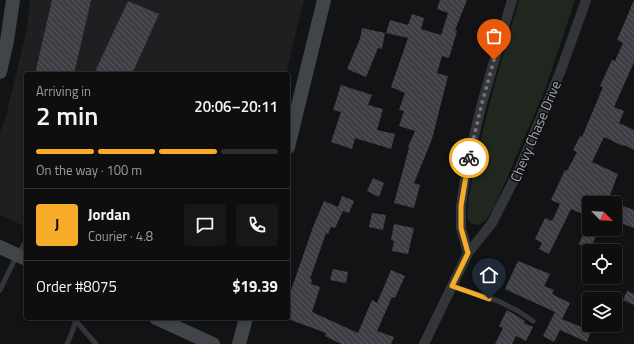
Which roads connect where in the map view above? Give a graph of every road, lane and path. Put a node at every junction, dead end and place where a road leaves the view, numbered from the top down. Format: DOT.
graph roads {
  1 [pos="12,0"];
  2 [pos="324,0"];
  3 [pos="512,0"];
  4 [pos="586,0"];
  5 [pos="0,72"];
  6 [pos="290,139"];
  7 [pos="0,246"];
  8 [pos="468,253"];
  9 [pos="22,257"];
  10 [pos="452,286"];
  11 [pos="0,290"];
  12 [pos="75,320"];
  13 [pos="76,320"];
  14 [pos="160,320"];
  15 [pos="245,320"];
  16 [pos="533,321"];
  17 [pos="67,344"];
  18 [pos="96,344"];
  19 [pos="213,344"];
  20 [pos="239,344"];
  21 [pos="424,344"];
  1 -- 5 [label="main road"];
  2 -- 6 [label="main road"];
  3 -- 8 [label="street"];
  4 -- 8 [label="street, Chevy Chase Drive"];
  7 -- 9 [label="main road"];
  8 -- 10 [label="street, Chevy Chase Drive"];
  9 -- 11 [label="lane"];
  10 -- 16 [label="lane"];
  10 -- 21 [label="street, Chevy Chase Drive"];
  12 -- 17 [label="lane"];
  13 -- 18 [label="lane"];
  14 -- 19 [label="main road"];
  15 -- 20 [label="main road"];
}
